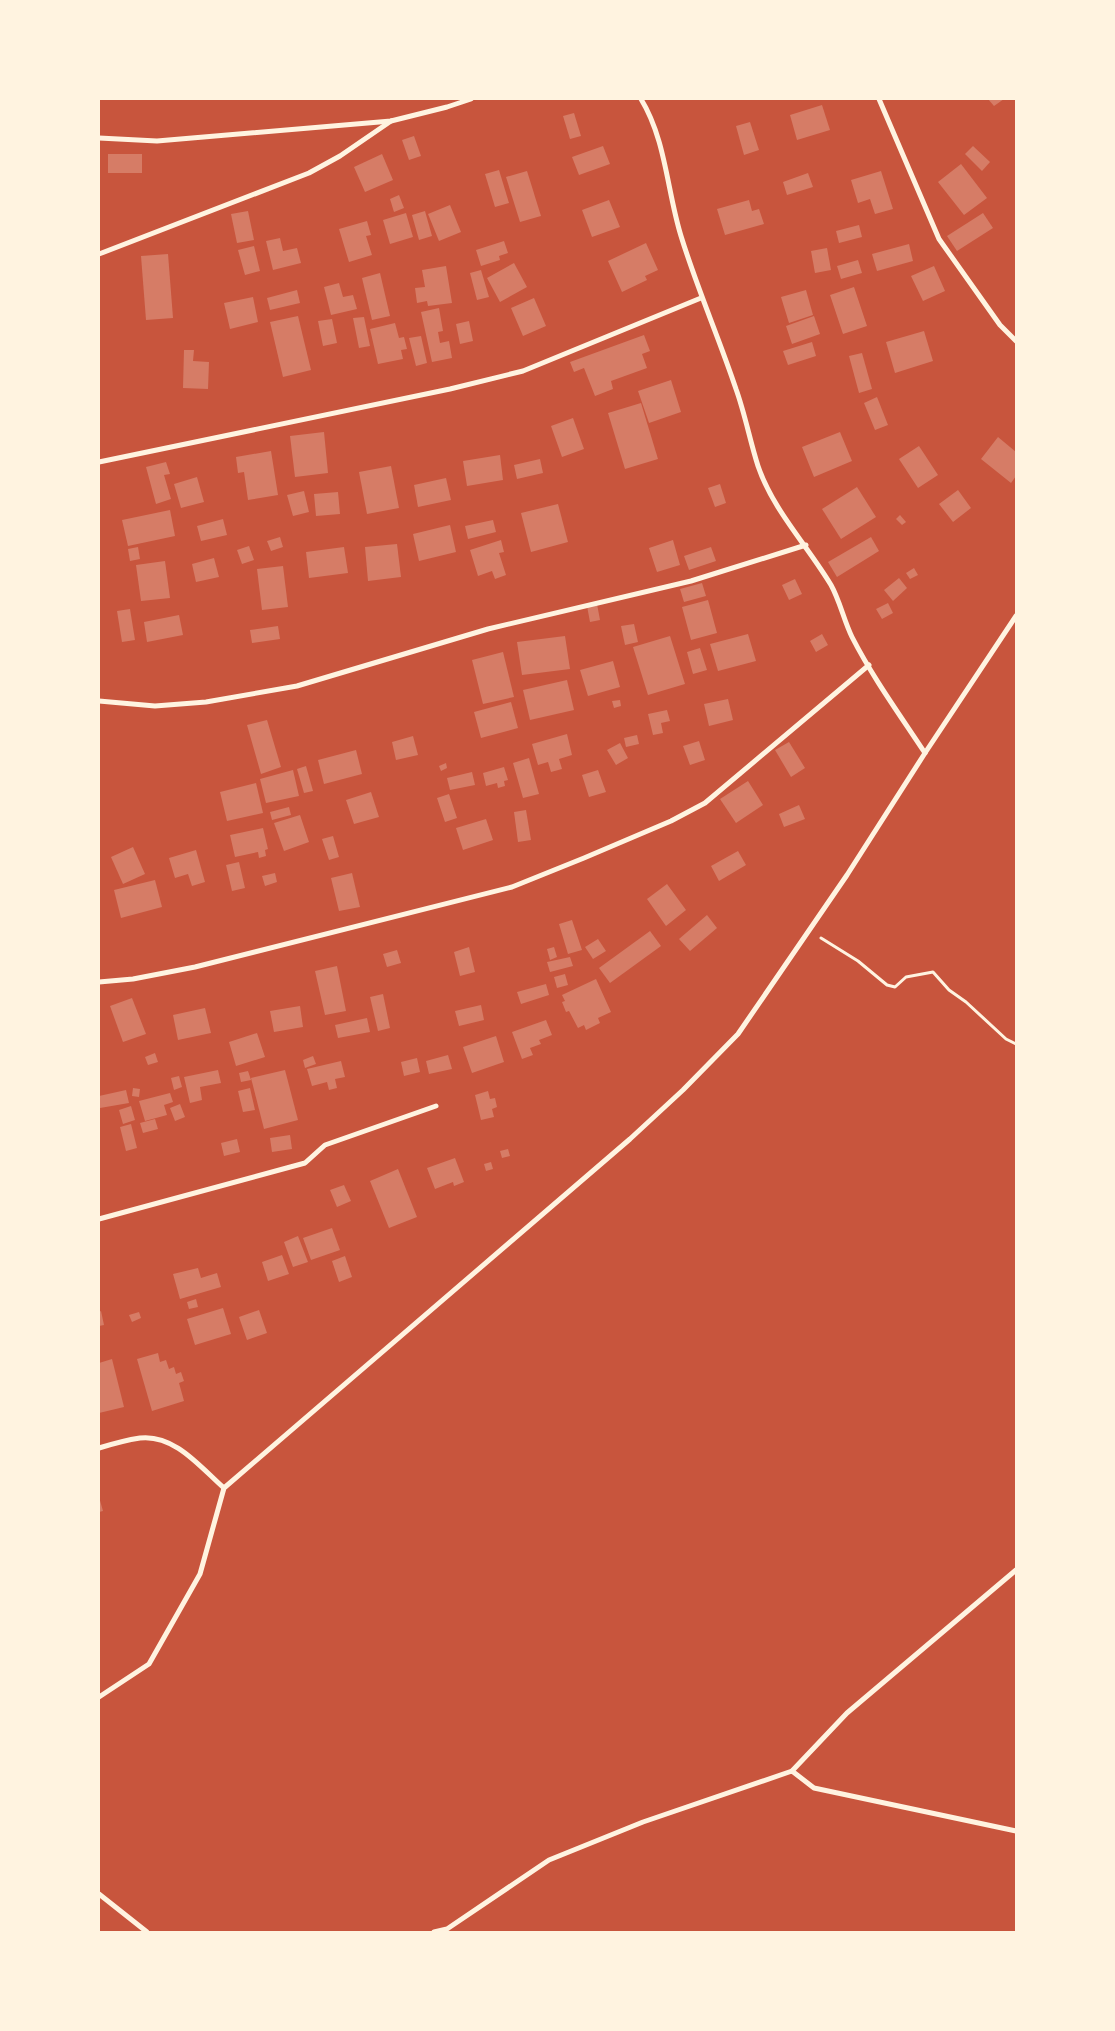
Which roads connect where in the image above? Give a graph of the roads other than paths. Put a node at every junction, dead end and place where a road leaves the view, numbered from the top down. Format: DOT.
graph roads {
  1 [pos="471,99"];
  2 [pos="641,99"];
  3 [pos="879,99"];
  4 [pos="391,121"];
  5 [pos="99,138"];
  6 [pos="99,254"];
  7 [pos="701,298"];
  8 [pos="1016,341"];
  9 [pos="99,462"];
  10 [pos="806,545"];
  11 [pos="1016,616"];
  12 [pos="869,665"];
  13 [pos="99,701"];
  14 [pos="925,753"];
  15 [pos="99,982"];
  16 [pos="436,1106"];
  17 [pos="99,1219"];
  18 [pos="99,1448"];
  19 [pos="224,1488"];
  20 [pos="1016,1570"];
  21 [pos="99,1697"];
  22 [pos="792,1771"];
  23 [pos="1016,1831"];
  24 [pos="99,1894"];
  25 [pos="147,1932"];
  26 [pos="434,1932"];
  1 -- 4 [label="street"];
  2 -- 7 [label="street"];
  3 -- 8 [label="street"];
  4 -- 5 [label="street"];
  4 -- 6 [label="street"];
  7 -- 9 [label="street"];
  7 -- 10 [label="street"];
  10 -- 12 [label="street"];
  10 -- 13 [label="street"];
  11 -- 14 [label="street"];
  12 -- 14 [label="street"];
  12 -- 15 [label="street"];
  14 -- 19 [label="street"];
  16 -- 17 [label="street"];
  18 -- 19 [label="street"];
  19 -- 21 [label="street"];
  20 -- 22 [label="street"];
  22 -- 23 [label="street"];
  22 -- 26 [label="street"];
  24 -- 25 [label="street"];
}
